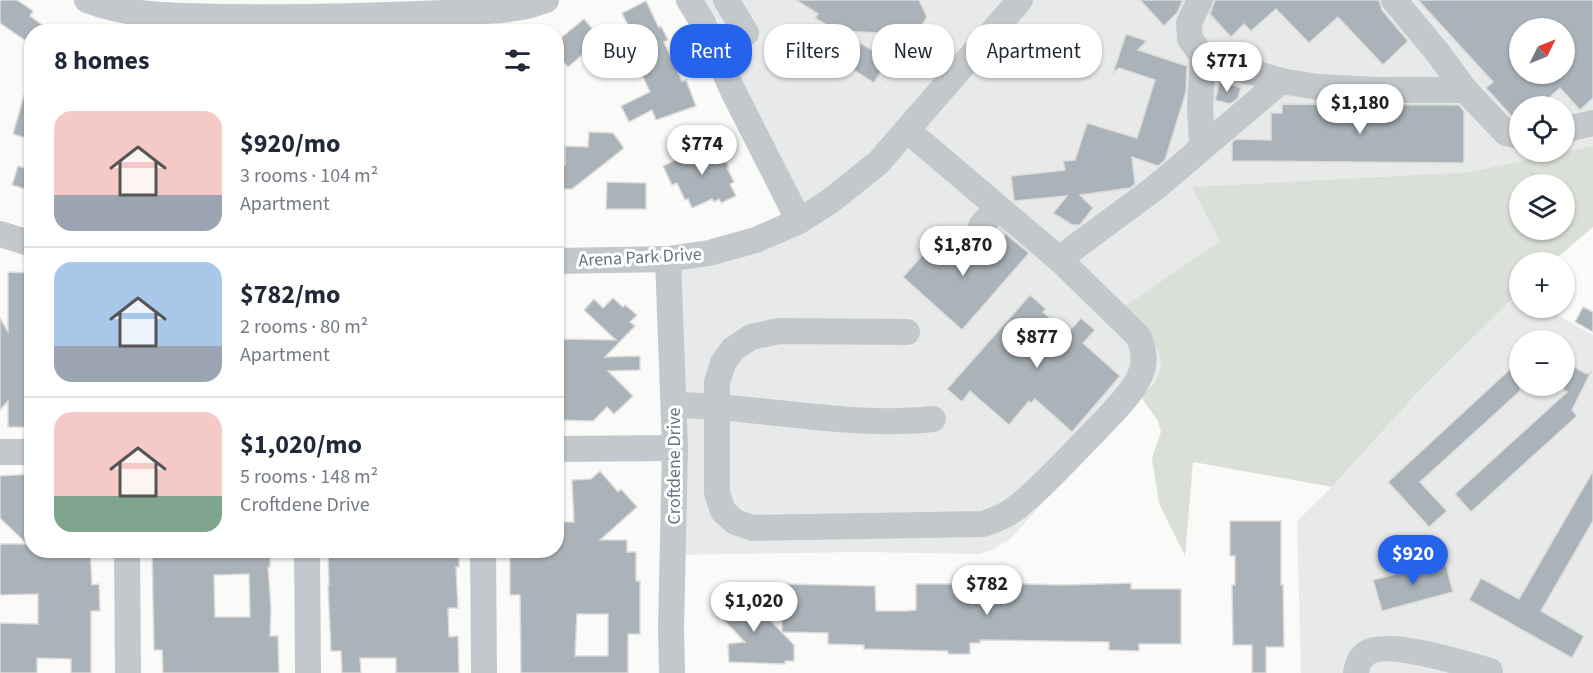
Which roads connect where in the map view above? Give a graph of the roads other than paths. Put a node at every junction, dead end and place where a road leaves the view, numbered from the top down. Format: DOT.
graph roads {
  1 [pos="87,0"];
  2 [pos="546,0"];
  3 [pos="689,0"];
  4 [pos="726,0"];
  5 [pos="1020,0"];
  6 [pos="1200,0"];
  7 [pos="1394,0"];
  8 [pos="741,24"];
  9 [pos="1203,57"];
  10 [pos="1281,81"];
  11 [pos="1465,90"];
  12 [pos="1593,123"];
  13 [pos="1575,127"];
  14 [pos="907,130"];
  15 [pos="1509,134"];
  16 [pos="1202,147"];
  17 [pos="798,221"];
  18 [pos="0,234"];
  19 [pos="24,242"];
  20 [pos="668,259"];
  21 [pos="1059,259"];
  22 [pos="564,261"];
  23 [pos="907,332"];
  24 [pos="674,405"];
  25 [pos="717,405"];
  26 [pos="933,419"];
  27 [pos="675,448"];
  28 [pos="564,449"];
  29 [pos="0,452"];
  30 [pos="24,452"];
  31 [pos="127,558"];
  32 [pos="308,558"];
  33 [pos="483,558"];
  34 [pos="1490,671"];
  35 [pos="128,673"];
  36 [pos="308,673"];
  37 [pos="484,673"];
  38 [pos="672,673"];
  39 [pos="1356,673"];
  1 -- 2 [label="street"];
  3 -- 17 [label="street"];
  4 -- 8 [label="street"];
  5 -- 14 [label="street, Arena Park Drive"];
  6 -- 9 [label="street"];
  7 -- 11 [label="street"];
  9 -- 10 [label="street"];
  9 -- 16 [label="street"];
  10 -- 11 [label="street"];
  10 -- 16 [label="street"];
  11 -- 15 [label="street"];
  12 -- 13 [label="street"];
  14 -- 17 [label="street, Arena Park Drive"];
  14 -- 21 [label="street"];
  16 -- 21 [label="street"];
  17 -- 20 [label="street, Arena Park Drive"];
  18 -- 19 [label="street"];
  20 -- 22 [label="street, Arena Park Drive"];
  20 -- 24 [label="street, Croftdene Drive"];
  21 -- 25 [label="street"];
  23 -- 25 [label="street"];
  24 -- 25 [label="street"];
  24 -- 27 [label="street, Croftdene Drive"];
  25 -- 26 [label="street"];
  27 -- 28 [label="street"];
  27 -- 38 [label="street, Croftdene Drive"];
  29 -- 30 [label="street"];
  31 -- 35 [label="street"];
  32 -- 36 [label="street"];
  33 -- 37 [label="street"];
  34 -- 39 [label="street"];
}
